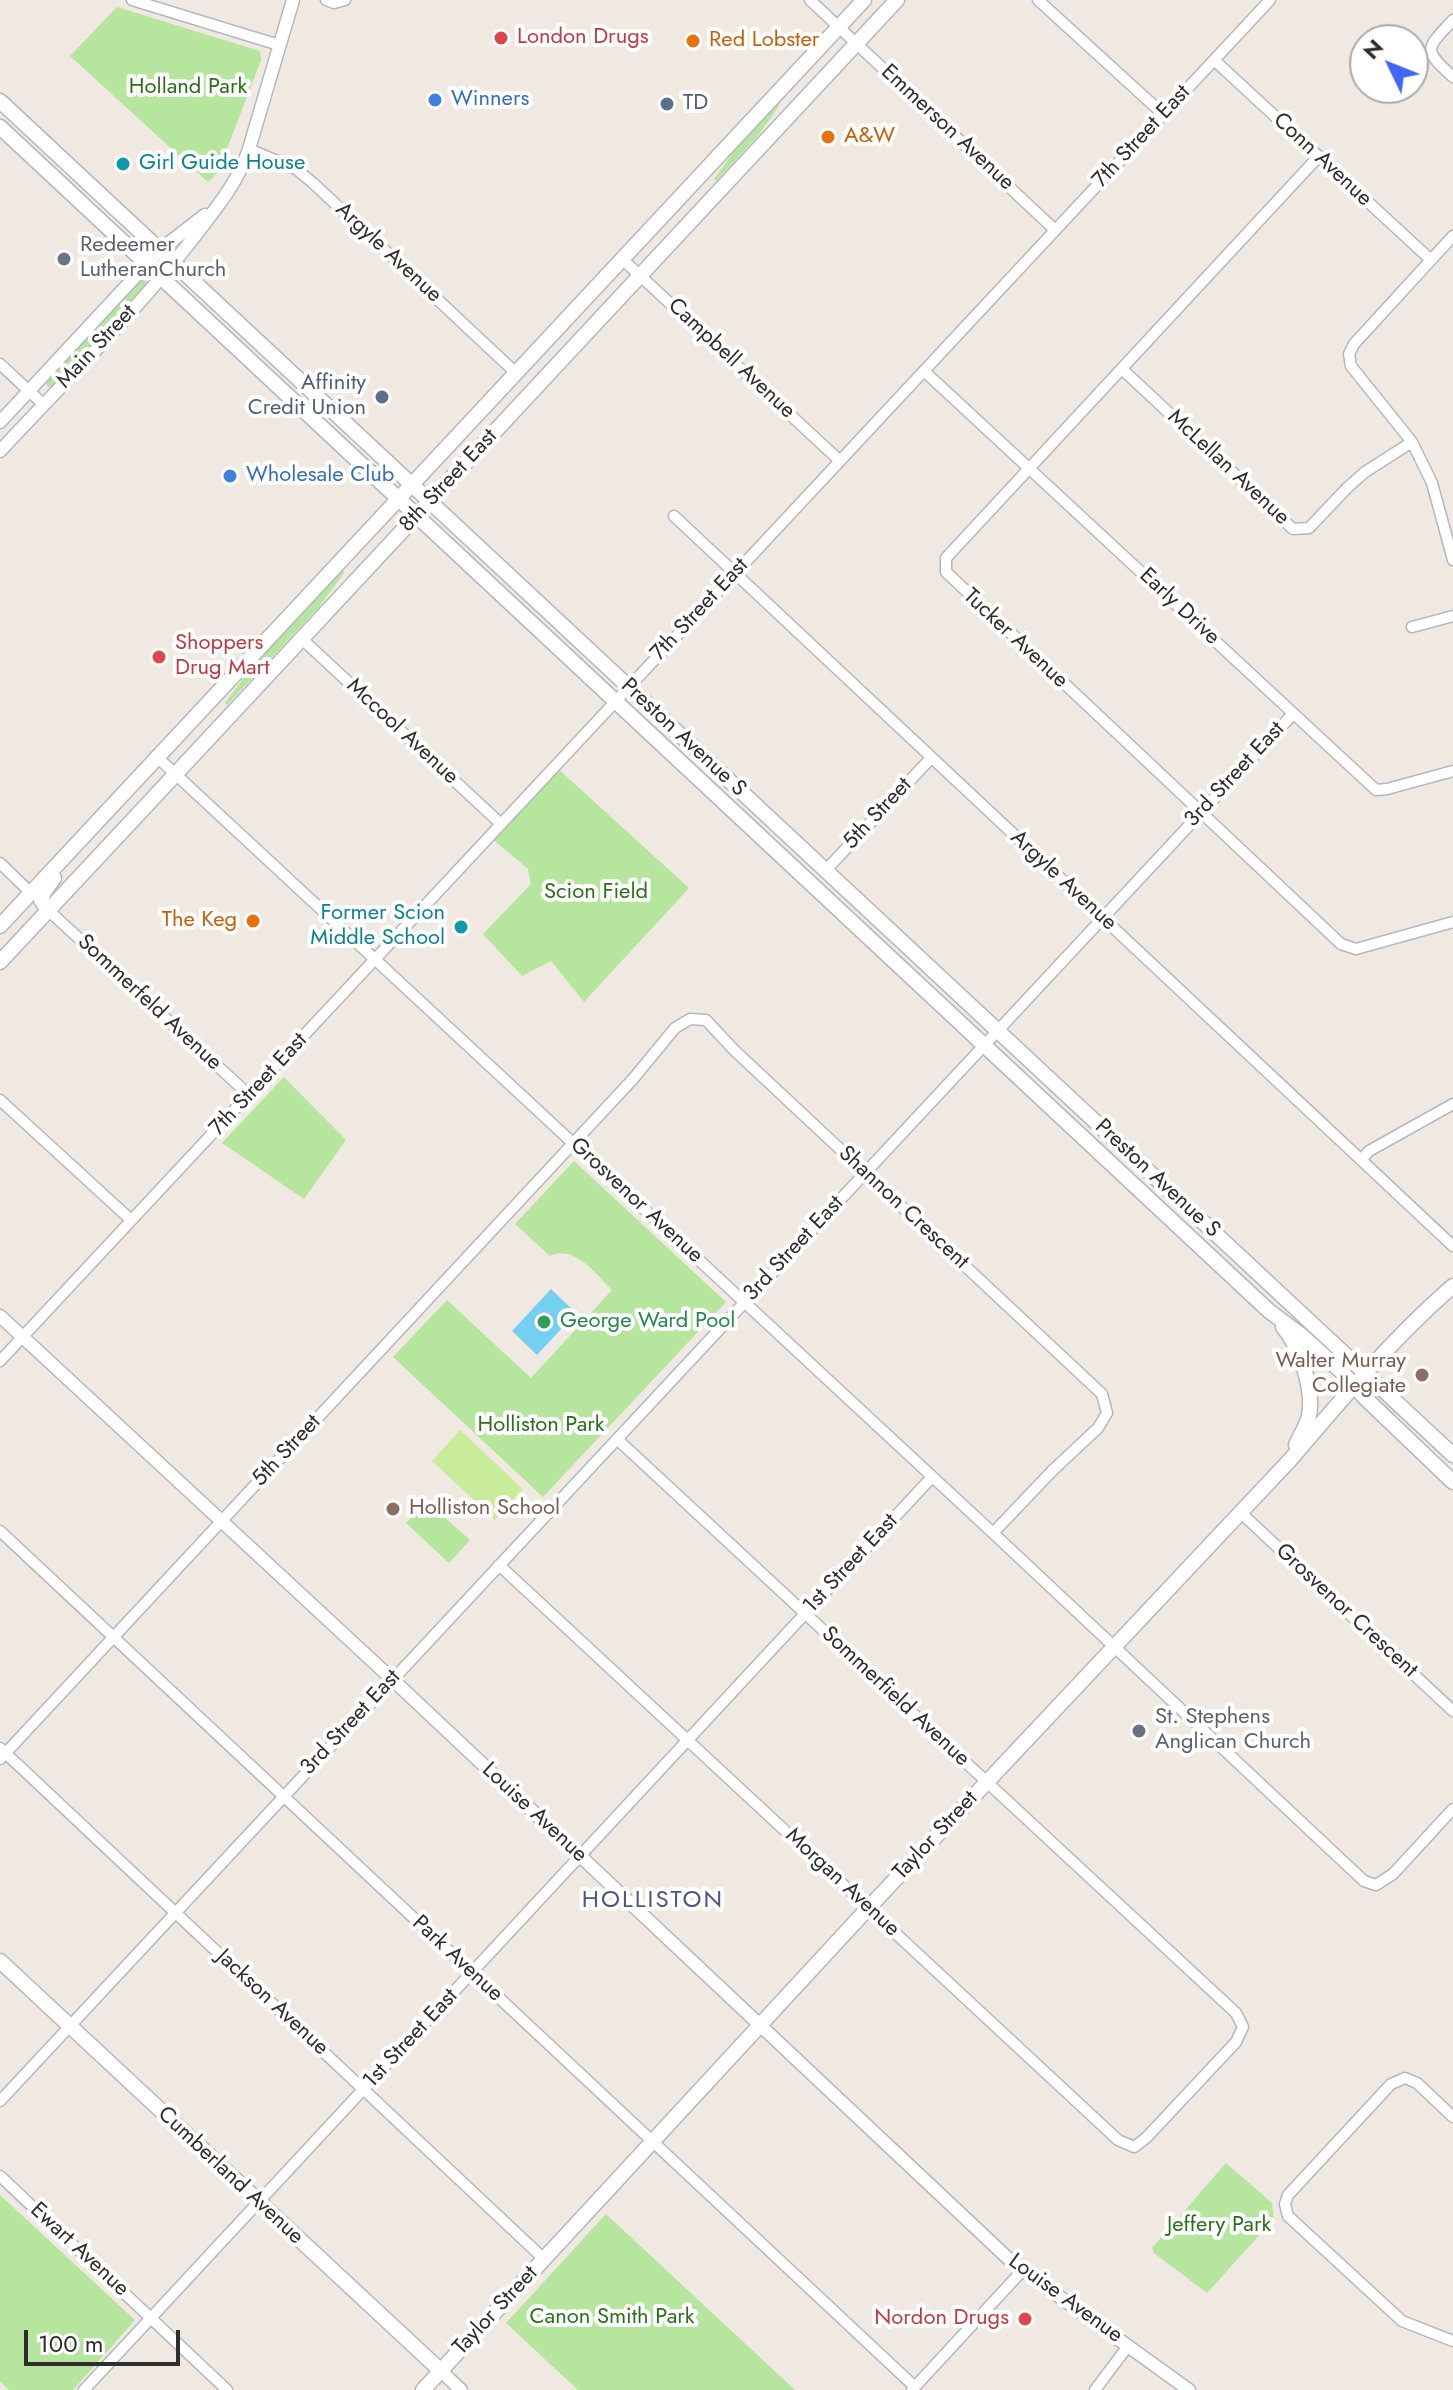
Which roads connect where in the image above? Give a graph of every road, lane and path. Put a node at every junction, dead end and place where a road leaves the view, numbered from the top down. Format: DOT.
graph roads {
  1 [pos="132,0"];
  2 [pos="293,0"];
  3 [pos="326,0"];
  4 [pos="345,0"];
  5 [pos="810,0"];
  6 [pos="864,0"];
  7 [pos="897,0"];
  8 [pos="1038,0"];
  9 [pos="1267,1"];
  10 [pos="1453,20"];
  11 [pos="839,27"];
  12 [pos="856,43"];
  13 [pos="279,45"];
  14 [pos="1214,60"];
  15 [pos="1453,77"];
  16 [pos="0,101"];
  17 [pos="1163,114"];
  18 [pos="0,127"];
  19 [pos="249,149"];
  20 [pos="1319,156"];
  21 [pos="220,203"];
  22 [pos="1055,230"];
  23 [pos="1453,236"];
  24 [pos="160,250"];
  25 [pos="622,259"];
  26 [pos="1431,260"];
  27 [pos="174,263"];
  28 [pos="148,264"];
  29 [pos="640,275"];
  30 [pos="162,278"];
  31 [pos="0,364"];
  32 [pos="1122,369"];
  33 [pos="924,371"];
  34 [pos="516,373"];
  35 [pos="29,391"];
  36 [pos="43,404"];
  37 [pos="0,422"];
  38 [pos="1412,442"];
  39 [pos="0,451"];
  40 [pos="839,460"];
  41 [pos="1030,469"];
  42 [pos="411,485"];
  43 [pos="398,499"];
  44 [pos="428,502"];
  45 [pos="415,516"];
  46 [pos="674,516"];
  47 [pos="1453,560"];
  48 [pos="735,573"];
  49 [pos="1453,616"];
  50 [pos="1412,627"];
  51 [pos="303,640"];
  52 [pos="629,687"];
  53 [pos="615,701"];
  54 [pos="1293,714"];
  55 [pos="157,757"];
  56 [pos="931,758"];
  57 [pos="1453,771"];
  58 [pos="176,774"];
  59 [pos="1200,812"];
  60 [pos="501,824"];
  61 [pos="84,835"];
  62 [pos="0,863"];
  63 [pos="826,870"];
  64 [pos="31,893"];
  65 [pos="48,910"];
  66 [pos="1101,918"];
  67 [pos="1453,922"];
  68 [pos="0,926"];
  69 [pos="375,960"];
  70 [pos="0,962"];
  71 [pos="998,1031"];
  72 [pos="984,1045"];
  73 [pos="249,1095"];
  74 [pos="0,1100"];
  75 [pos="1453,1104"];
  76 [pos="573,1143"];
  77 [pos="1362,1159"];
  78 [pos="864,1172"];
  79 [pos="131,1220"];
  80 [pos="1453,1246"];
  81 [pos="1453,1286"];
  82 [pos="745,1302"];
  83 [pos="1269,1311"];
  84 [pos="0,1316"];
  85 [pos="22,1337"];
  86 [pos="0,1361"];
  87 [pos="1367,1373"];
  88 [pos="1355,1386"];
  89 [pos="617,1439"];
  90 [pos="1453,1455"];
  91 [pos="1290,1460"];
  92 [pos="932,1477"];
  93 [pos="1453,1482"];
  94 [pos="1240,1512"];
  95 [pos="222,1521"];
  96 [pos="0,1531"];
  97 [pos="993,1533"];
  98 [pos="499,1565"];
  99 [pos="806,1614"];
  100 [pos="114,1638"];
  101 [pos="1114,1647"];
  102 [pos="392,1679"];
  103 [pos="1453,1711"];
  104 [pos="689,1740"];
  105 [pos="2,1754"];
  106 [pos="986,1782"];
  107 [pos="283,1797"];
  108 [pos="1453,1809"];
  109 [pos="581,1856"];
  110 [pos="869,1909"];
  111 [pos="176,1913"];
  112 [pos="0,1961"];
  113 [pos="471,1973"];
  114 [pos="761,2025"];
  115 [pos="71,2026"];
  116 [pos="364,2090"];
  117 [pos="1186,2096"];
  118 [pos="0,2101"];
  119 [pos="1453,2117"];
  120 [pos="652,2142"];
  121 [pos="0,2176"];
  122 [pos="259,2203"];
  123 [pos="544,2259"];
  124 [pos="1022,2271"];
  125 [pos="150,2317"];
  126 [pos="1453,2341"];
  127 [pos="1128,2346"];
  128 [pos="441,2371"];
  129 [pos="914,2389"];
  130 [pos="84,2390"];
  131 [pos="227,2390"];
  132 [pos="423,2390"];
  133 [pos="461,2390"];
  134 [pos="1095,2390"];
  135 [pos="1189,2390"];
  1 -- 13 [label="street"];
  2 -- 13 [label="street, Main Street"];
  3 -- 4 [label="street"];
  5 -- 11 [label="street, Emmerson Avenue"];
  6 -- 11 [label="main road, 8th Street East"];
  7 -- 12 [label="main road, 8th Street East"];
  8 -- 17 [label="street"];
  9 -- 14 [label="street, 7th Street East"];
  10 -- 15 [label="street"];
  11 -- 12 [label="street, Emmerson Avenue"];
  11 -- 25 [label="main road, 8th Street East"];
  12 -- 22 [label="street, Emmerson Avenue"];
  12 -- 29 [label="main road, 8th Street East"];
  13 -- 19 [label="street, Main Street"];
  14 -- 17 [label="street, 7th Street East"];
  14 -- 20 [label="street, Conn Avenue"];
  16 -- 24 [label="main road, Preston Avenue S"];
  17 -- 22 [label="street, 7th Street East"];
  18 -- 28 [label="main road, Preston Avenue S"];
  19 -- 21 [label="street, Main Street"];
  19 -- 34 [label="street, Argyle Avenue"];
  20 -- 26 [label="street, Conn Avenue"];
  20 -- 32 [label="street, Tucker Avenue"];
  21 -- 24 [label="street, Main Street"];
  21 -- 27 [label="street, Main Street"];
  22 -- 33 [label="street, 7th Street East"];
  23 -- 26 [label="street"];
  24 -- 27 [label="main road, Preston Avenue S"];
  24 -- 28 [label="street, Main Street"];
  25 -- 29 [label="street, Campbell Avenue"];
  25 -- 34 [label="main road, 8th Street East"];
  26 -- 38 [label="street"];
  27 -- 30 [label="street, Main Street"];
  27 -- 42 [label="main road, Preston Avenue S"];
  28 -- 30 [label="main road, Preston Avenue S"];
  28 -- 35 [label="street, Main Street"];
  29 -- 40 [label="street, Campbell Avenue"];
  29 -- 44 [label="main road, 8th Street East"];
  30 -- 36 [label="street, Main Street"];
  30 -- 43 [label="main road, Preston Avenue S"];
  31 -- 35 [label="street"];
  32 -- 38 [label="street, McLellan Avenue"];
  32 -- 41 [label="street, Tucker Avenue"];
  33 -- 40 [label="street, 7th Street East"];
  33 -- 41 [label="street, Early Drive"];
  34 -- 42 [label="main road, 8th Street East"];
  35 -- 36 [label="street"];
  35 -- 37 [label="street, Main Street"];
  36 -- 39 [label="street, Main Street"];
  38 -- 47 [label="street"];
  40 -- 48 [label="street, 7th Street East"];
  41 -- 54 [label="street, Early Drive"];
  41 -- 59 [label="street, Tucker Avenue"];
  42 -- 43 [label="main road, 8th Street East"];
  42 -- 44 [label="main road, Preston Avenue S"];
  43 -- 45 [label="main road, Preston Avenue S"];
  43 -- 55 [label="main road, 8th Street East"];
  44 -- 45 [label="main road, 8th Street East"];
  44 -- 52 [label="main road, Preston Avenue S"];
  45 -- 51 [label="main road, 8th Street East"];
  45 -- 53 [label="main road, Preston Avenue S"];
  46 -- 48 [label="street, Argyle Avenue"];
  48 -- 52 [label="street, 7th Street East"];
  48 -- 56 [label="street, Argyle Avenue"];
  49 -- 50 [label="street"];
  51 -- 58 [label="main road, 8th Street East"];
  51 -- 60 [label="street, Mccool Avenue"];
  52 -- 53 [label="street, 7th Street East"];
  52 -- 63 [label="main road, Preston Avenue S"];
  53 -- 60 [label="street, 7th Street East"];
  53 -- 72 [label="main road, Preston Avenue S"];
  54 -- 57 [label="street, Early Drive"];
  54 -- 59 [label="street, 3rd Street East"];
  55 -- 58 [label="street, Grosvenor Avenue"];
  55 -- 61 [label="main road, 8th Street East"];
  56 -- 63 [label="street, 5th Street"];
  56 -- 66 [label="street, Argyle Avenue"];
  58 -- 65 [label="main road, 8th Street East"];
  58 -- 69 [label="street, Grosvenor Avenue"];
  59 -- 66 [label="street, 3rd Street East"];
  59 -- 67 [label="street, Tucker Avenue"];
  60 -- 69 [label="street, 7th Street East"];
  61 -- 64 [label="main road, 8th Street East"];
  61 -- 65 [label="main road"];
  62 -- 64 [label="street"];
  63 -- 71 [label="main road, Preston Avenue S"];
  64 -- 68 [label="main road, 8th Street East"];
  65 -- 70 [label="main road, 8th Street East"];
  65 -- 73 [label="street, Sommerfeld Avenue"];
  66 -- 71 [label="street, 3rd Street East"];
  66 -- 77 [label="street, Argyle Avenue"];
  69 -- 73 [label="street, 7th Street East"];
  69 -- 76 [label="street, Grosvenor Avenue"];
  71 -- 72 [label="street, 3rd Street East"];
  71 -- 87 [label="main road, Preston Avenue S"];
  72 -- 78 [label="street, 3rd Street East"];
  72 -- 83 [label="main road, Preston Avenue S"];
  73 -- 79 [label="street, 7th Street East"];
  74 -- 79 [label="street"];
  75 -- 77 [label="street"];
  76 -- 78 [label="street, Shannon Crescent"];
  76 -- 82 [label="street, Grosvenor Avenue"];
  76 -- 95 [label="street, 5th Street"];
  77 -- 80 [label="street, Argyle Avenue"];
  78 -- 82 [label="street, 3rd Street East"];
  78 -- 97 [label="street, Shannon Crescent"];
  79 -- 85 [label="street, 7th Street East"];
  81 -- 87 [label="main road, Taylor Street"];
  82 -- 89 [label="street, 3rd Street East"];
  82 -- 92 [label="street, Grosvenor Avenue"];
  83 -- 88 [label="main road, Preston Avenue S"];
  83 -- 91 [label="main road"];
  84 -- 85 [label="street, Louise Avenue"];
  85 -- 86 [label="street, 7th Street East"];
  85 -- 95 [label="street, Louise Avenue"];
  87 -- 88 [label="main road, Taylor Street"];
  87 -- 90 [label="main road, Preston Avenue S"];
  88 -- 91 [label="main road, Taylor Street"];
  88 -- 93 [label="main road, Preston Avenue S"];
  89 -- 98 [label="street, 3rd Street East"];
  89 -- 99 [label="street, Sommerfield Avenue"];
  91 -- 94 [label="main road, Taylor Street"];
  92 -- 97 [label="street, Grosvenor Avenue"];
  92 -- 99 [label="street, 1st Street East"];
  94 -- 101 [label="main road, Taylor Street"];
  94 -- 103 [label="street, Grosvenor Crescent"];
  95 -- 100 [label="street, 5th Street"];
  95 -- 102 [label="street, Louise Avenue"];
  96 -- 100 [label="street, Park Avenue"];
  97 -- 101 [label="street, Grosvenor Avenue"];
  98 -- 102 [label="street, 3rd Street East"];
  98 -- 104 [label="street, Morgan Avenue"];
  99 -- 104 [label="street, 1st Street East"];
  99 -- 106 [label="street, Sommerfield Avenue"];
  100 -- 105 [label="street, 5th Street"];
  100 -- 107 [label="street, Park Avenue"];
  101 -- 106 [label="main road, Taylor Street"];
  101 -- 108 [label="street"];
  102 -- 107 [label="street, 3rd Street East"];
  102 -- 109 [label="street, Louise Avenue"];
  104 -- 109 [label="street, 1st Street East"];
  104 -- 110 [label="street, Morgan Avenue"];
  105 -- 111 [label="street, Jackson Avenue"];
  106 -- 110 [label="main road, Taylor Street"];
  106 -- 117 [label="street, Sommerfield Avenue"];
  107 -- 111 [label="street, 3rd Street East"];
  107 -- 113 [label="street, Park Avenue"];
  109 -- 113 [label="street, 1st Street East"];
  109 -- 114 [label="street, Louise Avenue"];
  110 -- 114 [label="main road, Taylor Street"];
  110 -- 117 [label="street, Morgan Avenue"];
  111 -- 115 [label="street, 3rd Street East"];
  111 -- 116 [label="street, Jackson Avenue"];
  112 -- 115 [label="main road, Cumberland Avenue"];
  113 -- 116 [label="street, 1st Street East"];
  113 -- 120 [label="street, Park Avenue"];
  114 -- 120 [label="main road, Taylor Street"];
  114 -- 124 [label="street, Louise Avenue"];
  115 -- 118 [label="street, 3rd Street East"];
  115 -- 122 [label="main road, Cumberland Avenue"];
  116 -- 122 [label="street, 1st Street East"];
  116 -- 123 [label="street, Jackson Avenue"];
  119 -- 126 [label="street"];
  120 -- 123 [label="main road, Taylor Street"];
  120 -- 129 [label="street, Park Avenue"];
  121 -- 125 [label="street, Ewart Avenue"];
  122 -- 125 [label="street, 1st Street East"];
  122 -- 128 [label="main road, Cumberland Avenue"];
  123 -- 128 [label="main road, Taylor Street"];
  124 -- 127 [label="street, Louise Avenue"];
  124 -- 129 [label="street"];
  125 -- 130 [label="street, 1st Street East"];
  125 -- 131 [label="street, Ewart Avenue"];
  127 -- 134 [label="street"];
  127 -- 135 [label="street, Louise Avenue"];
  128 -- 132 [label="main road, Taylor Street"];
  128 -- 133 [label="street, Cumberland Avenue"];
}
